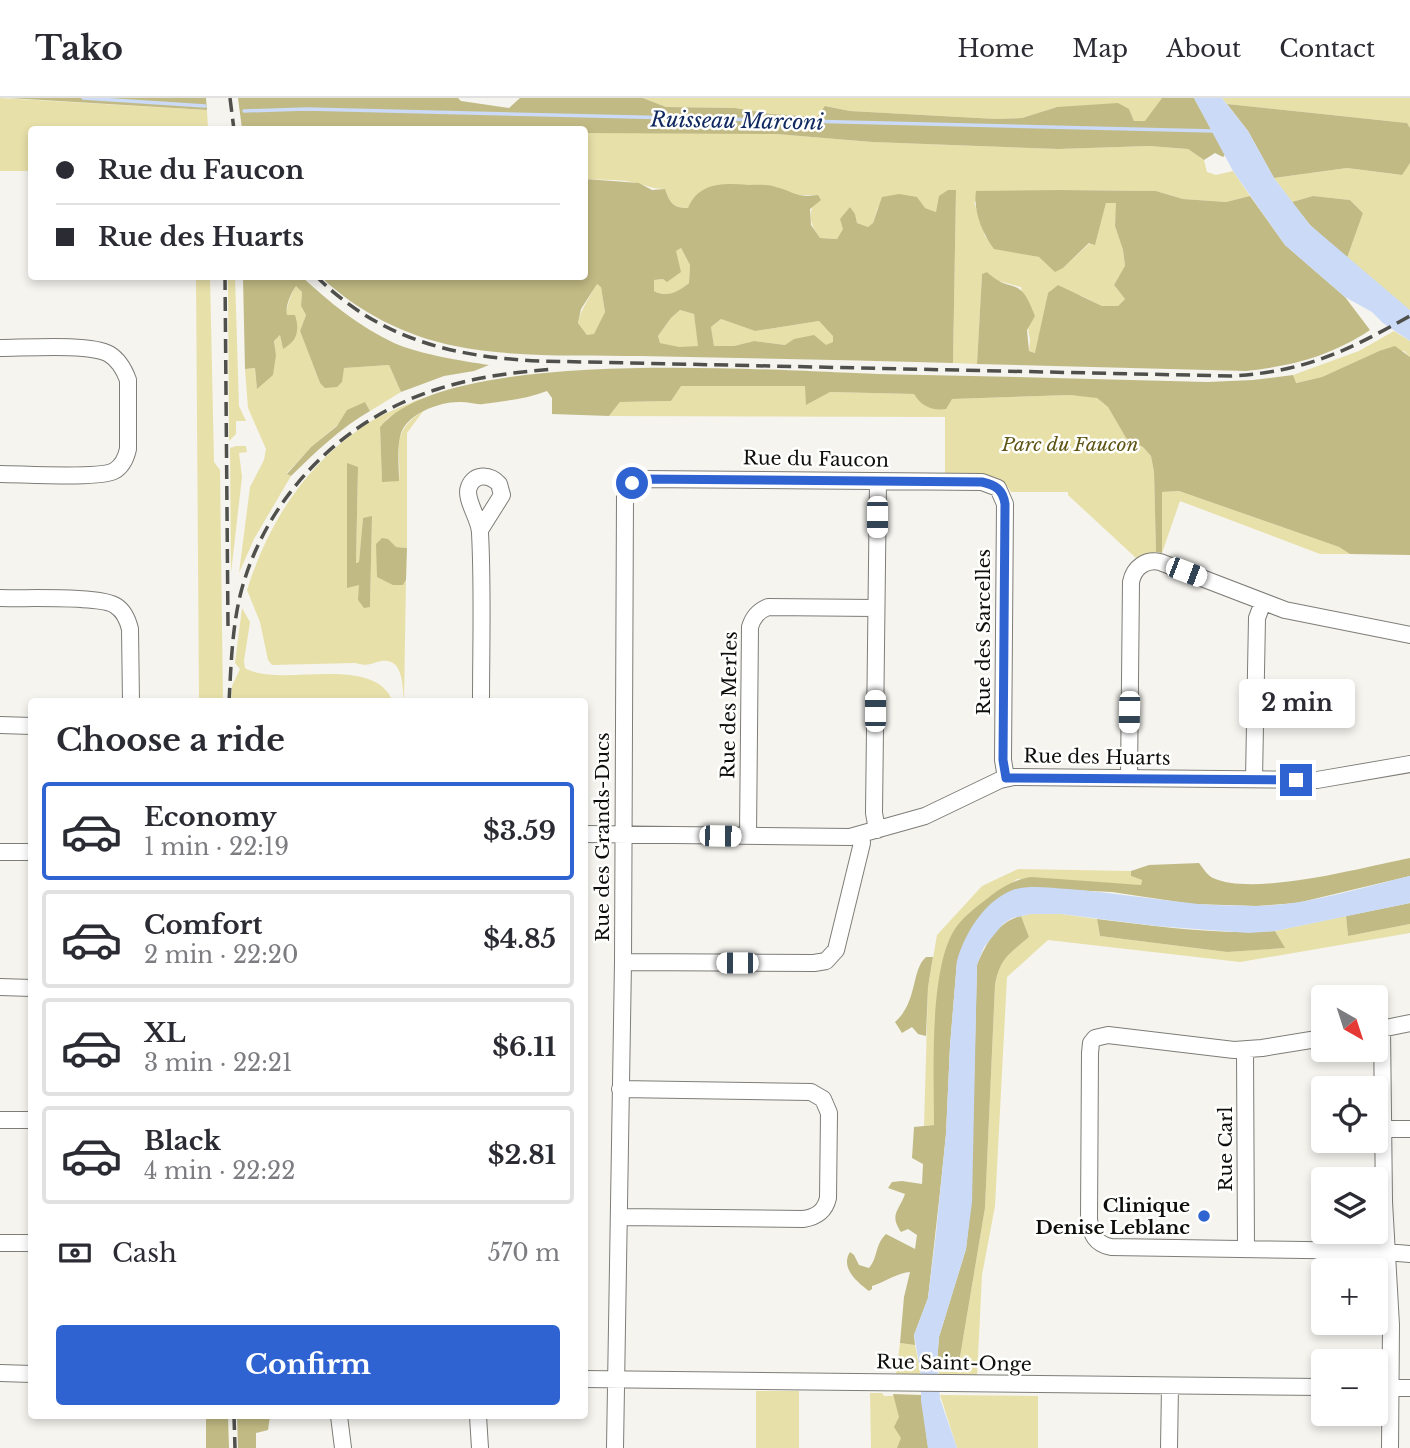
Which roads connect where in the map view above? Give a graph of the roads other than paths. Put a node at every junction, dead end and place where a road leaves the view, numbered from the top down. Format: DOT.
graph roads {
  1 [pos="0,348"];
  2 [pos="0,474"];
  3 [pos="878,481"];
  4 [pos="633,482"];
  5 [pos="998,488"];
  6 [pos="481,530"];
  7 [pos="0,598"];
  8 [pos="1263,602"];
  9 [pos="876,608"];
  10 [pos="1410,635"];
  11 [pos="131,698"];
  12 [pos="481,698"];
  13 [pos="0,725"];
  14 [pos="28,726"];
  15 [pos="1410,764"];
  16 [pos="1006,778"];
  17 [pos="1129,778"];
  18 [pos="1254,779"];
  19 [pos="877,830"];
  20 [pos="588,834"];
  21 [pos="622,835"];
  22 [pos="861,835"];
  23 [pos="748,836"];
  24 [pos="0,852"];
  25 [pos="28,852"];
  26 [pos="623,962"];
  27 [pos="0,987"];
  28 [pos="28,988"];
  29 [pos="1410,1023"];
  30 [pos="1388,1027"];
  31 [pos="1311,1040"];
  32 [pos="1245,1050"];
  33 [pos="620,1089"];
  34 [pos="0,1120"];
  35 [pos="28,1120"];
  36 [pos="1388,1129"];
  37 [pos="1410,1129"];
  38 [pos="1385,1153"];
  39 [pos="620,1217"];
  40 [pos="0,1243"];
  41 [pos="28,1243"];
  42 [pos="1246,1249"];
  43 [pos="1387,1252"];
  44 [pos="1410,1254"];
  45 [pos="1388,1349"];
  46 [pos="0,1373"];
  47 [pos="28,1374"];
  48 [pos="588,1379"];
  49 [pos="616,1379"];
  50 [pos="1170,1386"];
  51 [pos="1311,1387"];
  52 [pos="1388,1388"];
  53 [pos="1410,1388"];
  54 [pos="340,1419"];
  55 [pos="478,1419"];
  56 [pos="1387,1426"];
  57 [pos="343,1448"];
  58 [pos="480,1448"];
  59 [pos="615,1448"];
  60 [pos="1170,1448"];
  61 [pos="1390,1448"];
  1 -- 2 [label="street"];
  3 -- 4 [label="street, Rue du Faucon"];
  3 -- 5 [label="street, Rue du Faucon"];
  3 -- 9 [label="street"];
  4 -- 21 [label="street, Rue des Grands-Ducs"];
  5 -- 16 [label="street, Rue des Sarcelles"];
  6 -- 12 [label="street"];
  7 -- 11 [label="street"];
  8 -- 10 [label="street"];
  8 -- 17 [label="street"];
  8 -- 18 [label="street"];
  9 -- 19 [label="street"];
  9 -- 23 [label="street, Rue des Merles"];
  13 -- 14 [label="street"];
  15 -- 18 [label="street, Rue des Huarts"];
  16 -- 17 [label="street, Rue des Huarts"];
  16 -- 19 [label="street, Rue des Huarts"];
  17 -- 18 [label="street, Rue des Huarts"];
  19 -- 22 [label="street, Rue des Huarts"];
  20 -- 21 [label="street, Rue des Huarts"];
  21 -- 23 [label="street, Rue des Huarts"];
  21 -- 26 [label="street, Rue des Grands-Ducs"];
  22 -- 23 [label="street, Rue des Huarts"];
  22 -- 26 [label="street"];
  24 -- 25 [label="street"];
  26 -- 33 [label="street, Rue des Grands-Ducs"];
  27 -- 28 [label="street"];
  29 -- 30 [label="street"];
  31 -- 32 [label="street"];
  32 -- 42 [label="street, Rue Carl"];
  32 -- 42 [label="street"];
  33 -- 39 [label="street, Rue des Grands-Ducs"];
  33 -- 39 [label="street"];
  34 -- 35 [label="street"];
  36 -- 37 [label="street"];
  38 -- 43 [label="street"];
  39 -- 49 [label="street, Rue des Grands-Ducs"];
  40 -- 41 [label="street"];
  42 -- 43 [label="street"];
  43 -- 44 [label="street"];
  43 -- 45 [label="street"];
  46 -- 47 [label="street"];
  48 -- 49 [label="street, Rue Saint-Onge"];
  49 -- 50 [label="street, Rue Saint-Onge"];
  49 -- 59 [label="street, Rue des Grands-Ducs"];
  50 -- 51 [label="street, Rue Saint-Onge"];
  50 -- 60 [label="street"];
  52 -- 53 [label="street"];
  54 -- 57 [label="street"];
  55 -- 58 [label="street"];
  56 -- 61 [label="street"];
}
